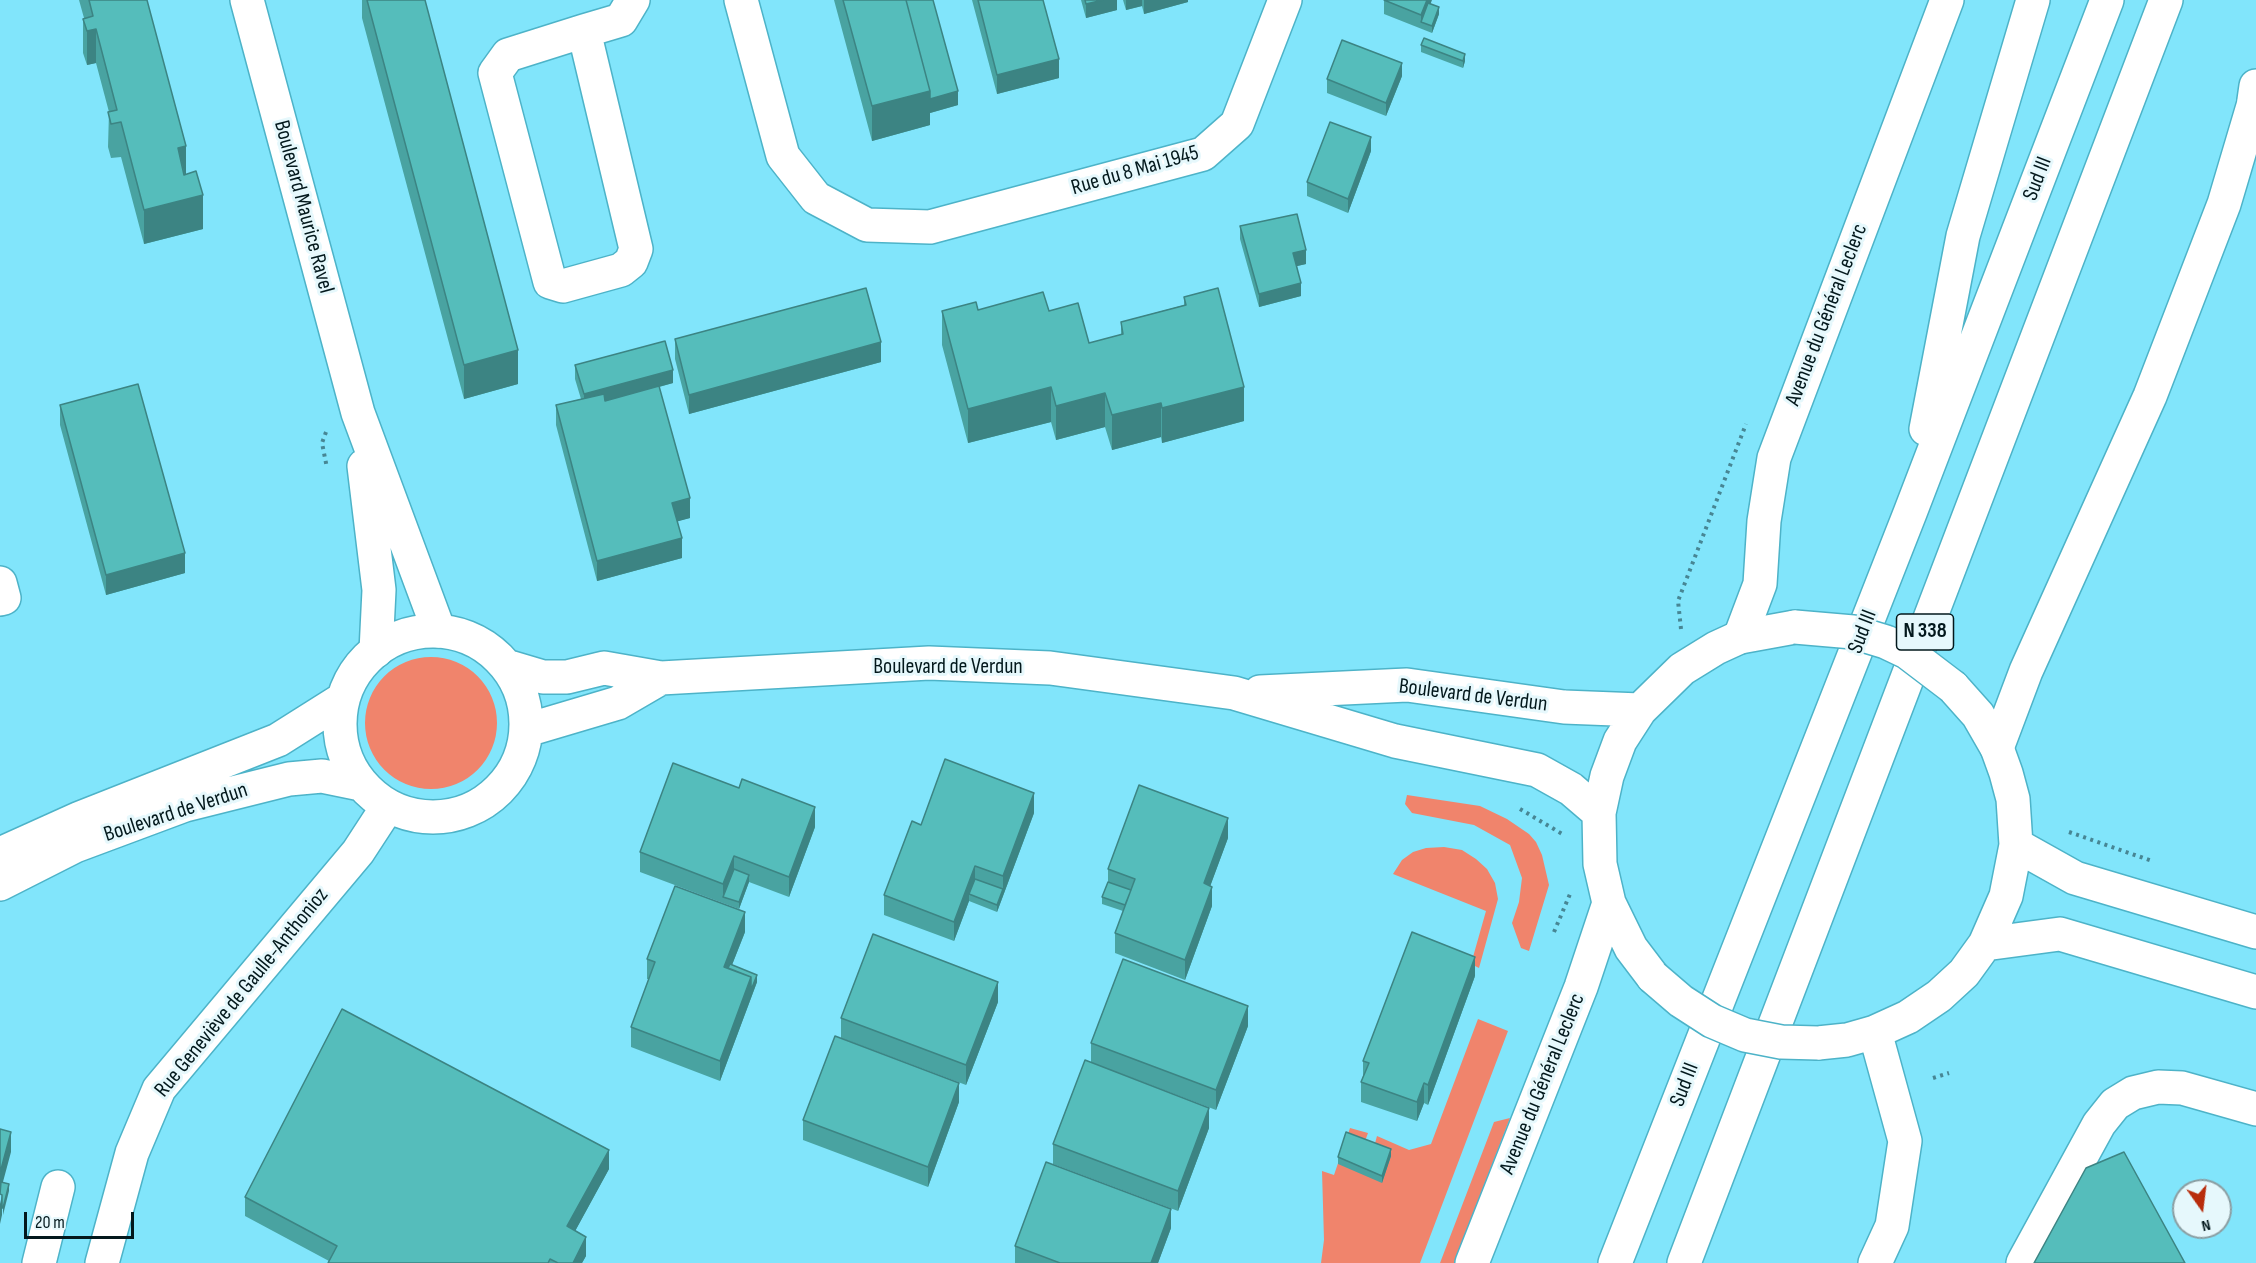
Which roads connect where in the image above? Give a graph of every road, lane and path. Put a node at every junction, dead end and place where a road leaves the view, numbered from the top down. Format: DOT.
graph roads {
  1 [pos="248,0"];
  2 [pos="633,0"];
  3 [pos="741,0"];
  4 [pos="1285,0"];
  5 [pos="1947,0"];
  6 [pos="2033,0"];
  7 [pos="2107,0"];
  8 [pos="2166,0"];
  9 [pos="584,31"];
  10 [pos="2255,94"];
  11 [pos="358,413"];
  12 [pos="1910,513"];
  13 [pos="0,583"];
  14 [pos="0,599"];
  15 [pos="439,631"];
  16 [pos="1740,637"];
  17 [pos="376,651"];
  18 [pos="506,666"];
  19 [pos="661,678"];
  20 [pos="1234,693"];
  21 [pos="343,699"];
  22 [pos="1640,710"];
  23 [pos="526,730"];
  24 [pos="1997,748"];
  25 [pos="361,784"];
  26 [pos="388,806"];
  27 [pos="1520,810"];
  28 [pos="1599,813"];
  29 [pos="2016,845"];
  30 [pos="0,854"];
  31 [pos="1599,857"];
  32 [pos="0,884"];
  33 [pos="1609,903"];
  34 [pos="2256,932"];
  35 [pos="1985,944"];
  36 [pos="2256,992"];
  37 [pos="1875,1032"];
  38 [pos="1949,1073"];
  39 [pos="1933,1078"];
  40 [pos="2256,1109"];
  41 [pos="58,1187"];
  42 [pos="39,1263"];
  43 [pos="102,1263"];
  44 [pos="1472,1263"];
  45 [pos="1616,1263"];
  46 [pos="1684,1263"];
  47 [pos="1875,1263"];
  48 [pos="2023,1263"];
  1 -- 11 [label="main road, Boulevard Maurice Ravel"];
  2 -- 9 [label="main road"];
  3 -- 4 [label="main road, Rue du 8 Mai 1945"];
  5 -- 16 [label="main road, Avenue du Général Leclerc"];
  6 -- 12 [label="main road"];
  7 -- 12 [label="main road, Sud III / N 338"];
  8 -- 46 [label="main road, N 338"];
  9 -- 9 [label="main road"];
  10 -- 24 [label="main road"];
  11 -- 15 [label="main road, Boulevard Maurice Ravel"];
  11 -- 17 [label="main road, Boulevard Maurice Ravel"];
  12 -- 45 [label="main road, Sud III / N 338"];
  13 -- 14 [label="main road"];
  15 -- 17 [label="main road"];
  15 -- 18 [label="main road"];
  16 -- 22 [label="main road"];
  16 -- 24 [label="main road, bridge"];
  17 -- 21 [label="main road"];
  18 -- 19 [label="main road, Boulevard de Verdun"];
  18 -- 23 [label="main road"];
  19 -- 20 [label="main road, Boulevard de Verdun"];
  19 -- 23 [label="main road, Boulevard de Verdun"];
  20 -- 22 [label="main road, Boulevard de Verdun"];
  20 -- 28 [label="main road, Boulevard de Verdun"];
  21 -- 25 [label="main road"];
  21 -- 30 [label="main road, Boulevard de Verdun"];
  22 -- 28 [label="main road"];
  23 -- 26 [label="main road"];
  24 -- 29 [label="main road"];
  25 -- 26 [label="main road"];
  25 -- 32 [label="main road, Boulevard de Verdun"];
  26 -- 43 [label="main road, Rue Geneviève de Gaulle-Anthonioz"];
  27 -- 31 [label="path"];
  28 -- 31 [label="main road"];
  29 -- 34 [label="main road"];
  29 -- 35 [label="main road"];
  31 -- 33 [label="main road"];
  33 -- 37 [label="main road, bridge"];
  33 -- 44 [label="main road, Avenue du Général Leclerc"];
  35 -- 36 [label="main road"];
  35 -- 37 [label="main road"];
  37 -- 47 [label="main road"];
  38 -- 39 [label="path"];
  40 -- 48 [label="main road"];
  41 -- 42 [label="main road"];
}
